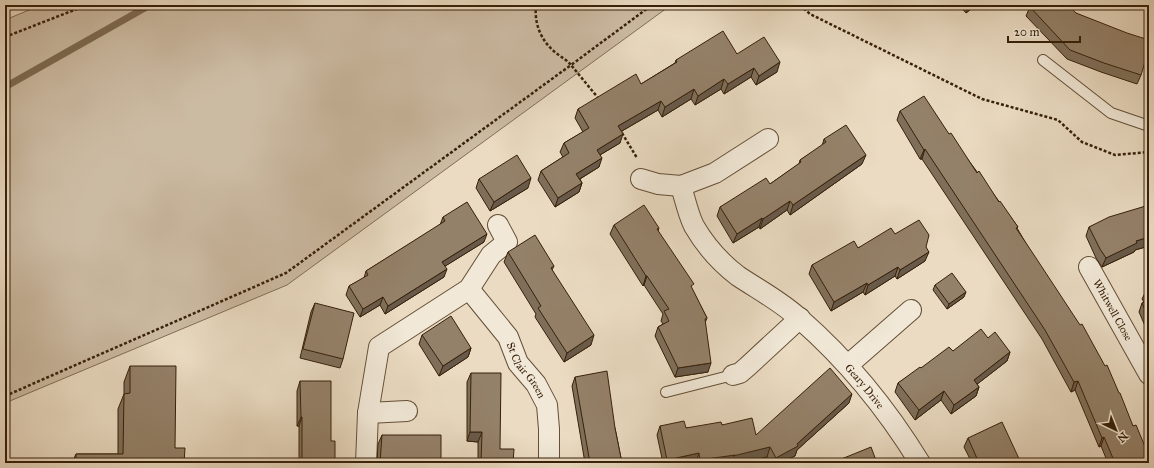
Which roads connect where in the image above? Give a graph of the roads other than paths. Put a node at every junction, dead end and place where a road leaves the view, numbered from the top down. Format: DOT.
graph roads {
  1 [pos="1043,60"];
  2 [pos="1149,126"];
  3 [pos="768,139"];
  4 [pos="646,181"];
  5 [pos="681,186"];
  6 [pos="498,225"];
  7 [pos="1089,267"];
  8 [pos="469,289"];
  9 [pos="911,310"];
  10 [pos="800,318"];
  11 [pos="848,365"];
  12 [pos="1149,374"];
  13 [pos="733,375"];
  14 [pos="666,392"];
  15 [pos="407,411"];
  16 [pos="368,413"];
  17 [pos="366,463"];
  18 [pos="549,463"];
  19 [pos="920,463"];
  1 -- 2 [label="lane"];
  3 -- 5 [label="street"];
  4 -- 5 [label="street"];
  5 -- 10 [label="street, Geary Drive"];
  6 -- 8 [label="street"];
  7 -- 12 [label="street, Whitwell Close"];
  8 -- 16 [label="street"];
  8 -- 18 [label="street, St Clair Green"];
  9 -- 11 [label="street"];
  10 -- 11 [label="street, Geary Drive"];
  10 -- 13 [label="street"];
  11 -- 19 [label="street, Geary Drive"];
  13 -- 14 [label="lane"];
  15 -- 16 [label="street"];
  16 -- 17 [label="street"];
}
